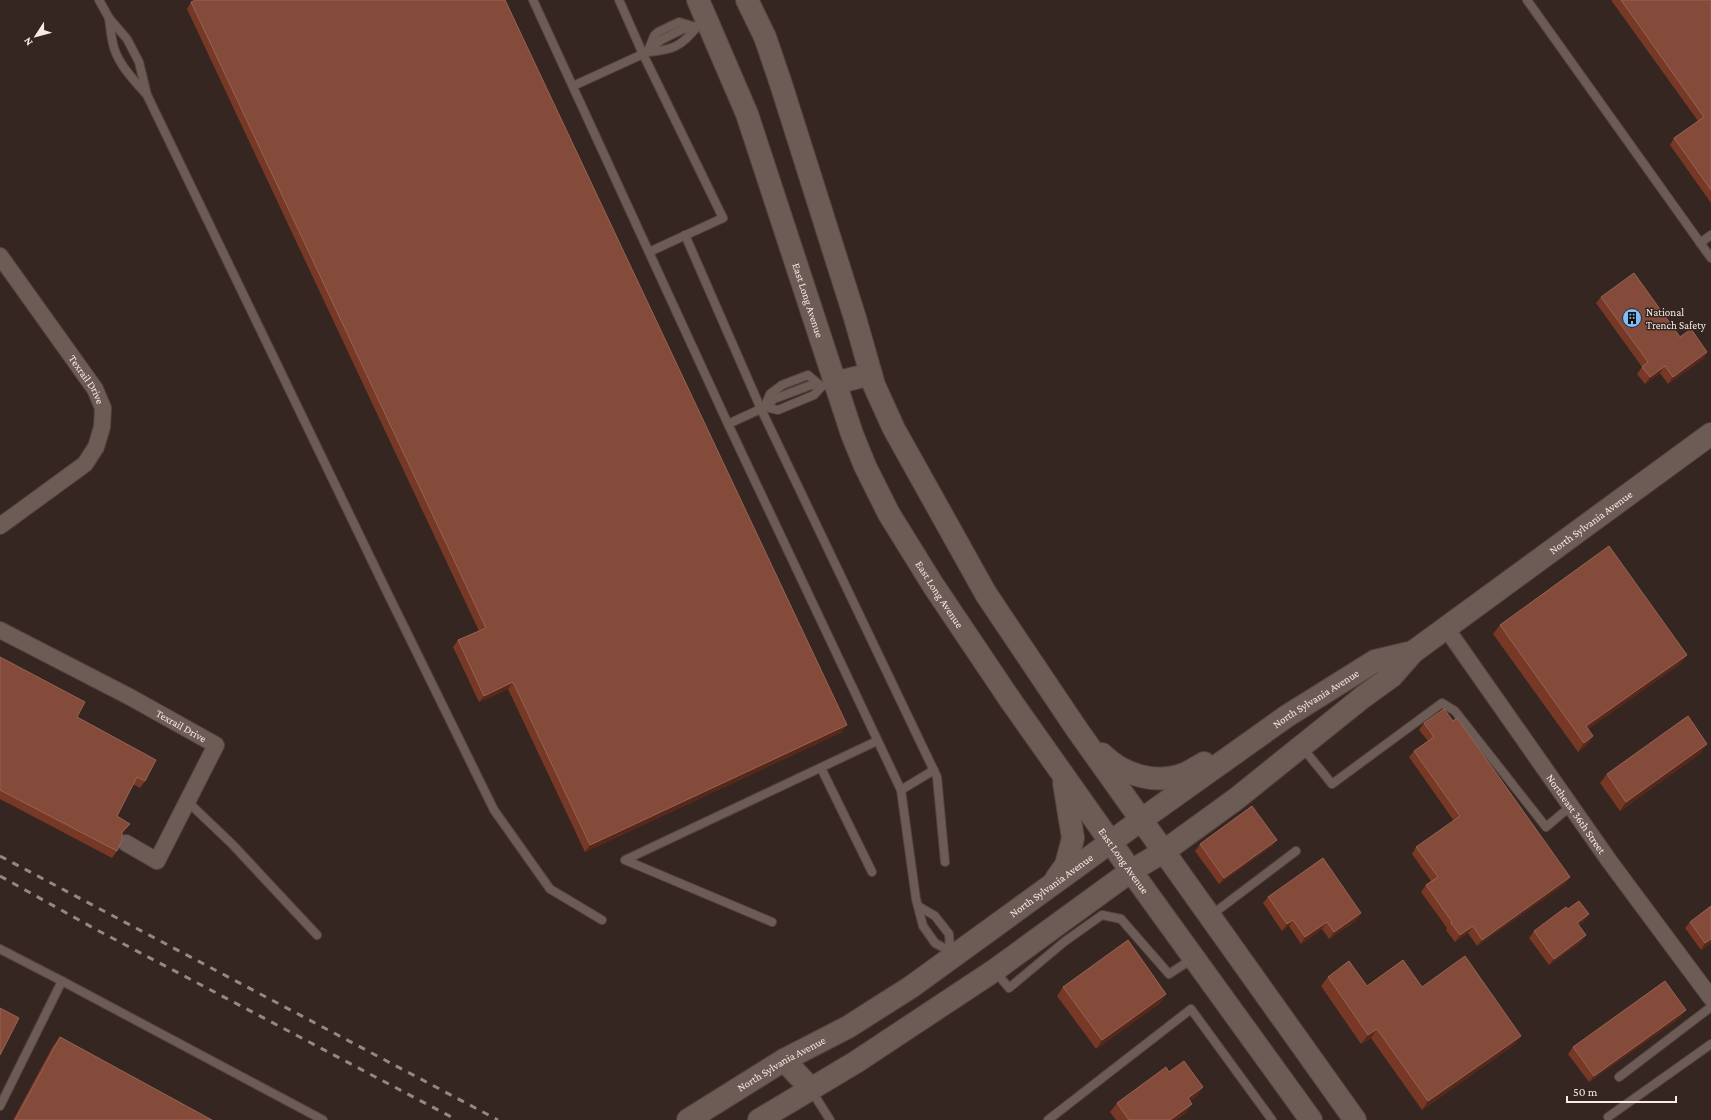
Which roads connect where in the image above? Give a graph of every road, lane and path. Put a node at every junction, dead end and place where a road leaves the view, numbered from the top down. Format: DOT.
graph roads {
  1 [pos="100,0"];
  2 [pos="533,0"];
  3 [pos="619,0"];
  4 [pos="698,0"];
  5 [pos="747,0"];
  6 [pos="1527,0"];
  7 [pos="109,18"];
  8 [pos="702,25"];
  9 [pos="646,53"];
  10 [pos="573,86"];
  11 [pos="146,95"];
  12 [pos="685,235"];
  13 [pos="1711,235"];
  14 [pos="1700,243"];
  15 [pos="650,252"];
  16 [pos="1711,258"];
  17 [pos="1,260"];
  18 [pos="871,374"];
  19 [pos="828,385"];
  20 [pos="763,408"];
  21 [pos="728,424"];
  22 [pos="1710,438"];
  23 [pos="0,526"];
  24 [pos="1446,628"];
  25 [pos="0,630"];
  26 [pos="1413,652"];
  27 [pos="1280,721"];
  28 [pos="1078,731"];
  29 [pos="877,741"];
  30 [pos="1304,745"];
  31 [pos="821,768"];
  32 [pos="934,770"];
  33 [pos="1062,774"];
  34 [pos="900,790"];
  35 [pos="188,802"];
  36 [pos="1571,806"];
  37 [pos="1141,820"];
  38 [pos="126,843"];
  39 [pos="1110,843"];
  40 [pos="1296,851"];
  41 [pos="1163,852"];
  42 [pos="945,862"];
  43 [pos="1131,871"];
  44 [pos="872,872"];
  45 [pos="1050,887"];
  46 [pos="918,906"];
  47 [pos="1209,916"];
  48 [pos="602,920"];
  49 [pos="772,922"];
  50 [pos="317,935"];
  51 [pos="0,949"];
  52 [pos="952,954"];
  53 [pos="1193,958"];
  54 [pos="995,970"];
  55 [pos="62,981"];
  56 [pos="1711,998"];
  57 [pos="1711,1007"];
  58 [pos="1711,1044"];
  59 [pos="784,1060"];
  60 [pos="1619,1077"];
  61 [pos="811,1089"];
  62 [pos="0,1106"];
  63 [pos="1608,1117"];
  64 [pos="323,1120"];
  65 [pos="688,1120"];
  66 [pos="759,1120"];
  67 [pos="830,1120"];
  68 [pos="1048,1120"];
  69 [pos="1272,1120"];
  70 [pos="1311,1120"];
  71 [pos="1355,1120"];
  1 -- 7 [label="lane"];
  2 -- 10 [label="lane"];
  3 -- 9 [label="lane"];
  4 -- 8 [label="main road, East Long Avenue"];
  5 -- 18 [label="main road"];
  6 -- 14 [label="lane"];
  7 -- 11 [label="lane"];
  7 -- 11 [label="lane"];
  8 -- 9 [label="lane"];
  8 -- 19 [label="main road, East Long Avenue"];
  9 -- 10 [label="lane"];
  9 -- 12 [label="lane"];
  10 -- 15 [label="lane"];
  11 -- 48 [label="lane"];
  12 -- 15 [label="lane"];
  12 -- 20 [label="lane"];
  13 -- 14 [label="lane"];
  14 -- 16 [label="lane"];
  15 -- 21 [label="lane"];
  17 -- 23 [label="street, Texrail Drive"];
  18 -- 19 [label="main road"];
  18 -- 28 [label="main road"];
  19 -- 20 [label="lane"];
  19 -- 33 [label="main road, East Long Avenue"];
  20 -- 21 [label="lane"];
  20 -- 32 [label="lane"];
  21 -- 29 [label="lane"];
  22 -- 24 [label="main road, North Sylvania Avenue"];
  24 -- 26 [label="main road, North Sylvania Avenue"];
  24 -- 36 [label="street, Northeast 36th Street"];
  25 -- 35 [label="street, Texrail Drive"];
  26 -- 27 [label="main road, North Sylvania Avenue"];
  26 -- 30 [label="main road, North Sylvania Avenue"];
  27 -- 28 [label="main road"];
  27 -- 30 [label="main road"];
  27 -- 37 [label="main road, North Sylvania Avenue"];
  28 -- 37 [label="main road"];
  29 -- 31 [label="lane"];
  29 -- 34 [label="lane"];
  30 -- 36 [label="lane"];
  30 -- 41 [label="main road, North Sylvania Avenue"];
  31 -- 44 [label="lane"];
  31 -- 49 [label="lane"];
  32 -- 34 [label="lane"];
  32 -- 42 [label="lane"];
  33 -- 39 [label="main road, East Long Avenue"];
  33 -- 45 [label="main road"];
  34 -- 46 [label="lane"];
  35 -- 38 [label="street, Texrail Drive"];
  35 -- 50 [label="lane"];
  36 -- 56 [label="street, Northeast 36th Street"];
  37 -- 39 [label="main road, North Sylvania Avenue"];
  37 -- 41 [label="main road"];
  39 -- 43 [label="main road, East Long Avenue"];
  39 -- 45 [label="main road, North Sylvania Avenue"];
  40 -- 47 [label="lane"];
  41 -- 43 [label="main road, North Sylvania Avenue"];
  41 -- 47 [label="main road"];
  43 -- 53 [label="main road, East Long Avenue"];
  43 -- 54 [label="main road, North Sylvania Avenue"];
  45 -- 52 [label="main road, North Sylvania Avenue"];
  46 -- 52 [label="lane"];
  46 -- 52 [label="lane"];
  47 -- 71 [label="main road"];
  51 -- 55 [label="lane"];
  52 -- 59 [label="main road, North Sylvania Avenue"];
  53 -- 54 [label="lane"];
  53 -- 70 [label="main road, East Long Avenue"];
  54 -- 61 [label="main road, North Sylvania Avenue"];
  55 -- 62 [label="lane"];
  55 -- 64 [label="lane"];
  57 -- 60 [label="lane"];
  58 -- 63 [label="lane"];
  59 -- 61 [label="main road"];
  59 -- 65 [label="main road, North Sylvania Avenue"];
  61 -- 66 [label="main road, North Sylvania Avenue"];
  61 -- 67 [label="lane"];
  68 -- 69 [label="lane"];
}
